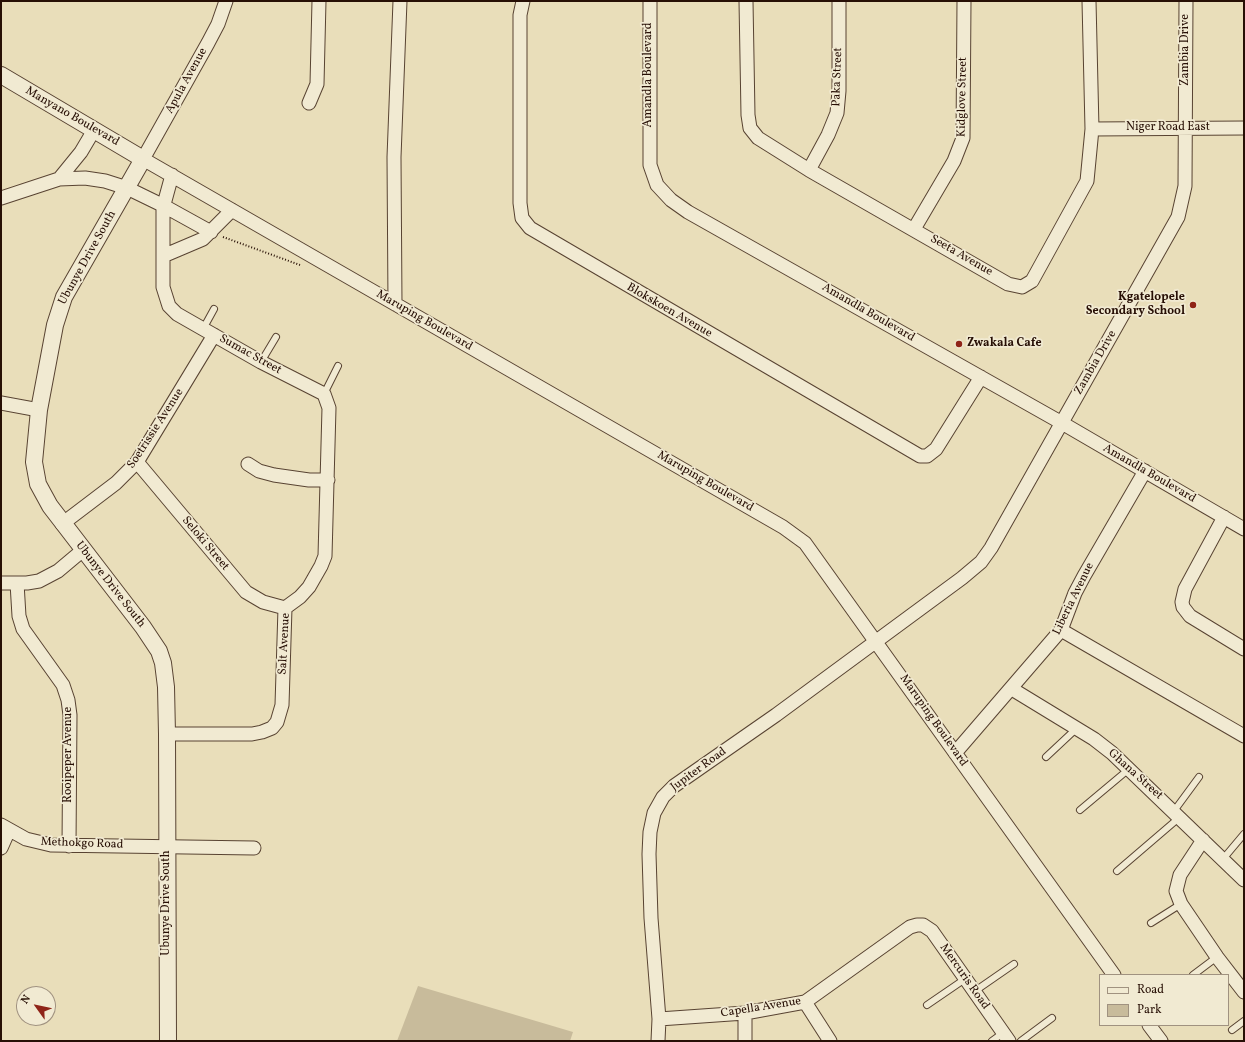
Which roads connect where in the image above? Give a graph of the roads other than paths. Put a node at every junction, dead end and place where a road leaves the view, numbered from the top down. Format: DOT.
graph roads {
  1 [pos="226,1"];
  2 [pos="319,1"];
  3 [pos="400,1"];
  4 [pos="523,1"];
  5 [pos="650,1"];
  6 [pos="746,1"];
  7 [pos="839,1"];
  8 [pos="964,1"];
  9 [pos="1089,1"];
  10 [pos="1186,1"];
  11 [pos="1,75"];
  12 [pos="309,103"];
  13 [pos="1186,128"];
  14 [pos="1244,128"];
  15 [pos="1092,129"];
  16 [pos="94,130"];
  17 [pos="143,158"];
  18 [pos="809,170"];
  19 [pos="172,175"];
  20 [pos="59,179"];
  21 [pos="127,188"];
  22 [pos="1,198"];
  23 [pos="164,206"];
  24 [pos="232,210"];
  25 [pos="914,229"];
  26 [pos="211,232"];
  27 [pos="163,256"];
  28 [pos="395,304"];
  29 [pos="214,309"];
  30 [pos="208,332"];
  31 [pos="276,337"];
  32 [pos="261,362"];
  33 [pos="338,366"];
  34 [pos="981,378"];
  35 [pos="324,394"];
  36 [pos="1,403"];
  37 [pos="39,410"];
  38 [pos="1062,423"];
  39 [pos="137,462"];
  40 [pos="248,464"];
  41 [pos="1145,471"];
  42 [pos="328,480"];
  43 [pos="1224,518"];
  44 [pos="62,524"];
  45 [pos="1244,529"];
  46 [pos="83,550"];
  47 [pos="1,583"];
  48 [pos="18,583"];
  49 [pos="285,608"];
  50 [pos="1061,630"];
  51 [pos="877,641"];
  52 [pos="1244,649"];
  53 [pos="1012,689"];
  54 [pos="1077,728"];
  55 [pos="167,734"];
  56 [pos="1244,736"];
  57 [pos="955,753"];
  58 [pos="1046,757"];
  59 [pos="1129,768"];
  60 [pos="1199,777"];
  61 [pos="1080,810"];
  62 [pos="1177,814"];
  63 [pos="5,827"];
  64 [pos="1244,834"];
  65 [pos="1204,840"];
  66 [pos="69,846"];
  67 [pos="167,846"];
  68 [pos="1,848"];
  69 [pos="254,848"];
  70 [pos="1222,858"];
  71 [pos="1117,871"];
  72 [pos="1244,880"];
  73 [pos="1181,904"];
  74 [pos="1151,924"];
  75 [pos="910,926"];
  76 [pos="1217,957"];
  77 [pos="1014,964"];
  78 [pos="1113,974"];
  79 [pos="1194,974"];
  80 [pos="965,979"];
  81 [pos="974,991"];
  82 [pos="1244,992"];
  83 [pos="805,1002"];
  84 [pos="927,1005"];
  85 [pos="745,1013"];
  86 [pos="1052,1018"];
  87 [pos="659,1019"];
  88 [pos="1244,1021"];
  89 [pos="1150,1026"];
  90 [pos="1232,1030"];
  91 [pos="1006,1037"];
  92 [pos="168,1041"];
  93 [pos="658,1041"];
  94 [pos="745,1041"];
  95 [pos="830,1041"];
  96 [pos="992,1041"];
  97 [pos="1020,1041"];
  98 [pos="1161,1041"];
  1 -- 17 [label="street, Apula Avenue"];
  2 -- 12 [label="street"];
  3 -- 28 [label="street"];
  4 -- 34 [label="street, Blokskoen Avenue"];
  5 -- 34 [label="street, Amandla Boulevard"];
  6 -- 18 [label="street, Seeta Avenue"];
  7 -- 18 [label="street, Paka Street"];
  8 -- 25 [label="street, Kidglove Street"];
  9 -- 15 [label="street, Seeta Avenue"];
  10 -- 13 [label="street, Zambia Drive"];
  11 -- 16 [label="street, Manyano Boulevard"];
  13 -- 14 [label="street, Niger Road East"];
  13 -- 15 [label="street, Niger Road East"];
  13 -- 38 [label="street, Zambia Drive"];
  15 -- 25 [label="street, Seeta Avenue"];
  16 -- 17 [label="street, Manyano Boulevard"];
  16 -- 20 [label="street"];
  17 -- 19 [label="street, Maruping Boulevard"];
  17 -- 21 [label="street, Ubunye Drive South"];
  18 -- 25 [label="street, Seeta Avenue"];
  19 -- 23 [label="street"];
  19 -- 24 [label="street, Maruping Boulevard"];
  20 -- 21 [label="street"];
  20 -- 22 [label="street"];
  21 -- 23 [label="street"];
  21 -- 37 [label="street, Ubunye Drive South"];
  23 -- 26 [label="street"];
  23 -- 27 [label="street"];
  24 -- 26 [label="street"];
  24 -- 28 [label="street, Maruping Boulevard"];
  26 -- 27 [label="street"];
  27 -- 30 [label="street, Sumac Street"];
  28 -- 51 [label="street, Maruping Boulevard"];
  29 -- 30 [label="lane"];
  30 -- 32 [label="street, Sumac Street"];
  30 -- 39 [label="street, Soetrissie Avenue"];
  31 -- 32 [label="lane"];
  32 -- 35 [label="street, Sumac Street"];
  33 -- 35 [label="lane"];
  34 -- 38 [label="street, Amandla Boulevard"];
  35 -- 42 [label="street, Salt Avenue"];
  36 -- 37 [label="street"];
  37 -- 44 [label="street, Ubunye Drive South"];
  38 -- 41 [label="street, Amandla Boulevard"];
  38 -- 51 [label="street, Zambia Drive"];
  39 -- 44 [label="street, Soetrissie Avenue"];
  39 -- 49 [label="street, Seloki Street"];
  40 -- 42 [label="street"];
  41 -- 43 [label="street, Amandla Boulevard"];
  41 -- 50 [label="street, Liberia Avenue"];
  42 -- 49 [label="street, Salt Avenue"];
  43 -- 45 [label="street, Amandla Boulevard"];
  43 -- 52 [label="street"];
  44 -- 46 [label="street, Ubunye Drive South"];
  46 -- 48 [label="street"];
  46 -- 55 [label="street, Ubunye Drive South"];
  47 -- 48 [label="street"];
  48 -- 66 [label="street, Rooipeper Avenue"];
  49 -- 55 [label="street, Salt Avenue"];
  50 -- 53 [label="street, Liberia Avenue"];
  50 -- 56 [label="street"];
  51 -- 57 [label="street, Maruping Boulevard"];
  51 -- 87 [label="street, Jupiter Road"];
  53 -- 54 [label="street, Ghana Street"];
  53 -- 57 [label="street, Liberia Avenue"];
  54 -- 58 [label="lane"];
  54 -- 59 [label="street, Ghana Street"];
  55 -- 67 [label="street, Ubunye Drive South"];
  57 -- 78 [label="street, Maruping Boulevard"];
  59 -- 61 [label="lane"];
  59 -- 62 [label="street, Ghana Street"];
  60 -- 62 [label="lane"];
  62 -- 65 [label="street, Ghana Street"];
  62 -- 71 [label="lane"];
  63 -- 66 [label="street, Methokgo Road"];
  63 -- 68 [label="street"];
  64 -- 70 [label="lane"];
  65 -- 70 [label="street, Ghana Street"];
  65 -- 73 [label="street"];
  66 -- 67 [label="street, Methokgo Road"];
  67 -- 69 [label="street, Methokgo Road"];
  67 -- 92 [label="street, Ubunye Drive South"];
  70 -- 72 [label="street, Ghana Street"];
  73 -- 74 [label="lane"];
  73 -- 76 [label="street"];
  75 -- 80 [label="street, Mercuris Road"];
  75 -- 83 [label="street, Capella Avenue"];
  76 -- 79 [label="lane"];
  76 -- 82 [label="street"];
  77 -- 81 [label="lane"];
  80 -- 81 [label="street, Mercuris Road"];
  80 -- 84 [label="lane"];
  81 -- 91 [label="street, Mercuris Road"];
  83 -- 85 [label="street, Capella Avenue"];
  83 -- 95 [label="street"];
  85 -- 87 [label="street, Capella Avenue"];
  85 -- 94 [label="street"];
  86 -- 97 [label="lane"];
  87 -- 93 [label="street, Jupiter Road"];
  88 -- 90 [label="lane"];
  89 -- 98 [label="street"];
  91 -- 96 [label="lane"];
}
